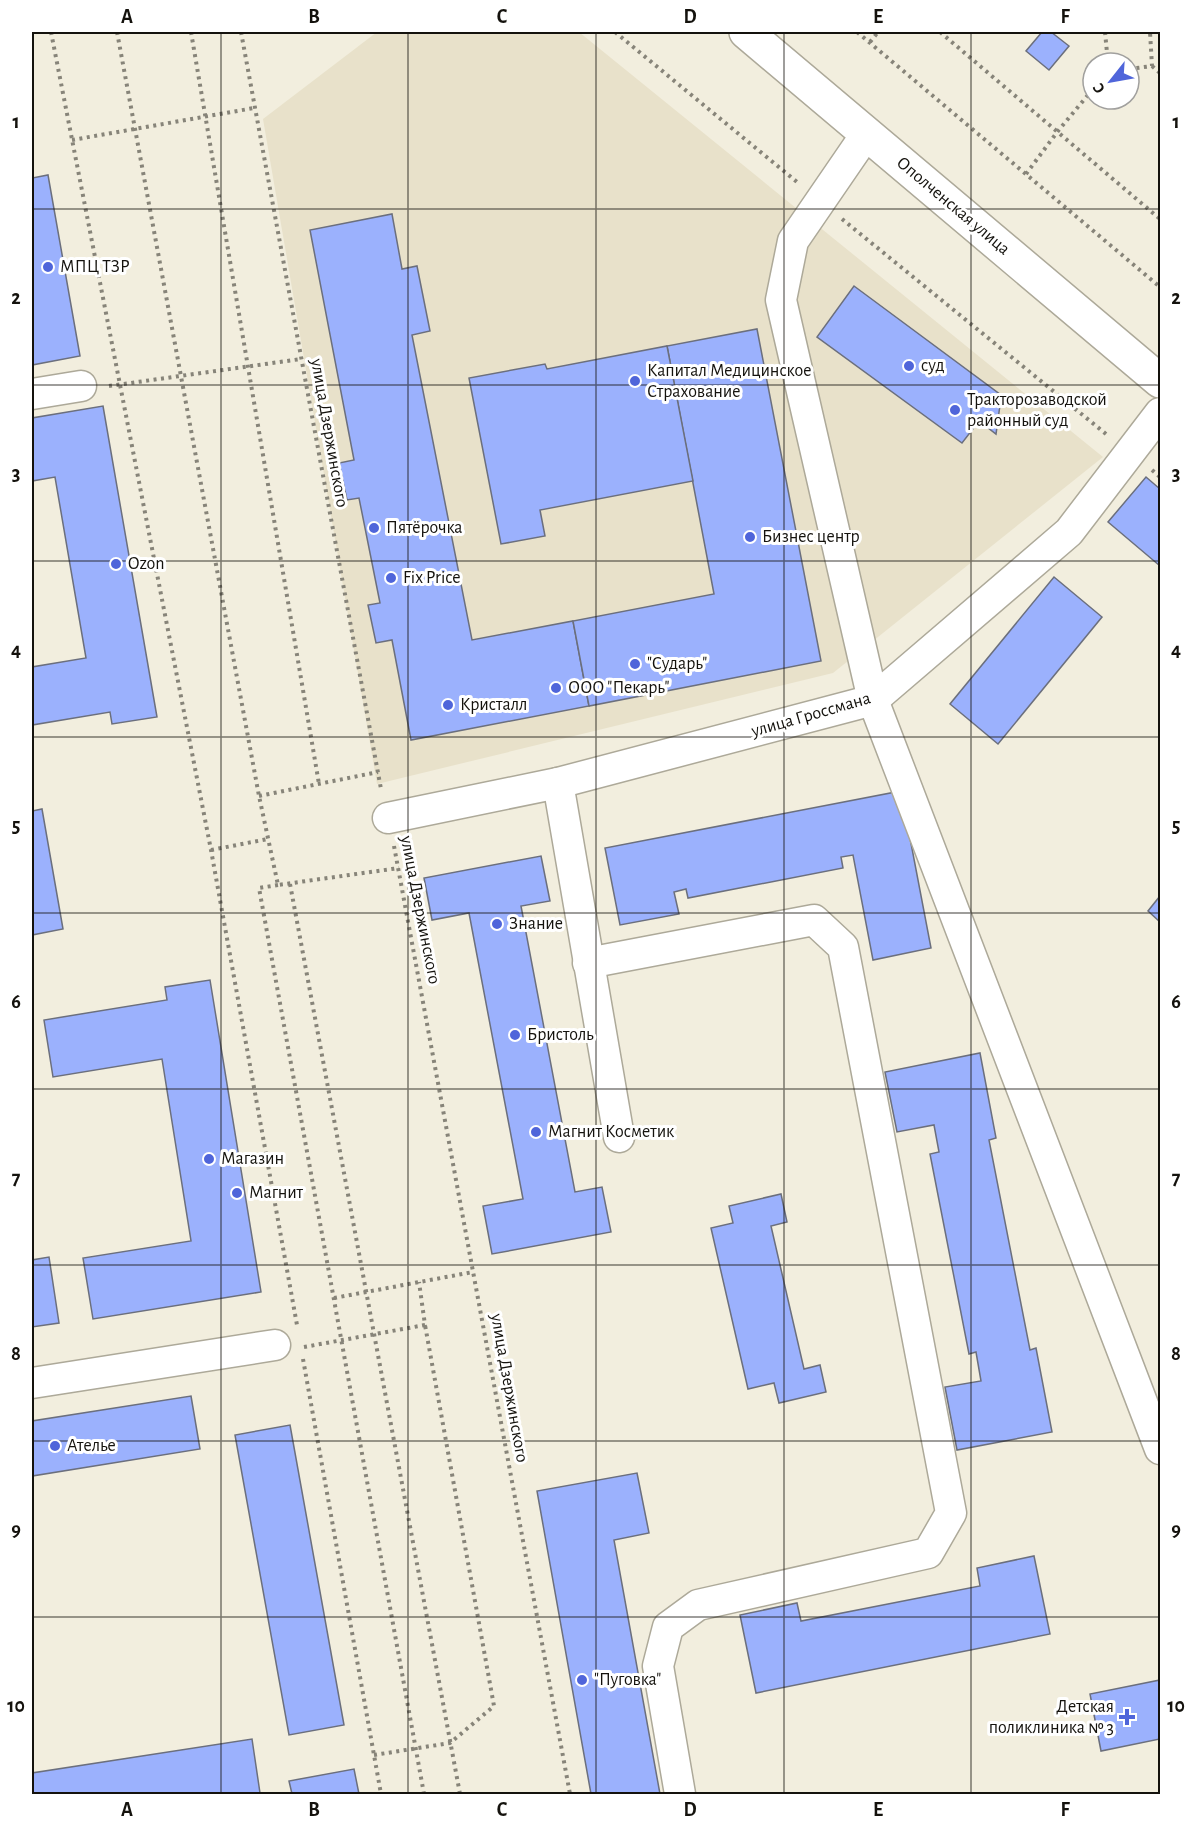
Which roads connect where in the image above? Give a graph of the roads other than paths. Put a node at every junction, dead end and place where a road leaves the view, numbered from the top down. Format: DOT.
graph roads {
  1 [pos="746,32"];
  2 [pos="867,133"];
  3 [pos="1161,381"];
  4 [pos="81,386"];
  5 [pos="32,394"];
  6 [pos="1161,412"];
  7 [pos="873,700"];
  8 [pos="558,783"];
  9 [pos="388,818"];
  10 [pos="588,963"];
  11 [pos="618,1137"];
  12 [pos="288,1346"];
  13 [pos="32,1383"];
  14 [pos="1161,1449"];
  15 [pos="680,1794"];
  1 -- 2 [label="main road, Ополченская улица"];
  2 -- 3 [label="main road, Ополченская улица"];
  2 -- 7 [label="street"];
  4 -- 5 [label="street"];
  6 -- 7 [label="street, улица Гроссмана"];
  7 -- 8 [label="street, улица Гроссмана"];
  7 -- 14 [label="street"];
  8 -- 9 [label="street, улица Гроссмана"];
  8 -- 10 [label="street"];
  10 -- 11 [label="street"];
  10 -- 15 [label="street"];
  12 -- 13 [label="street"];
}
